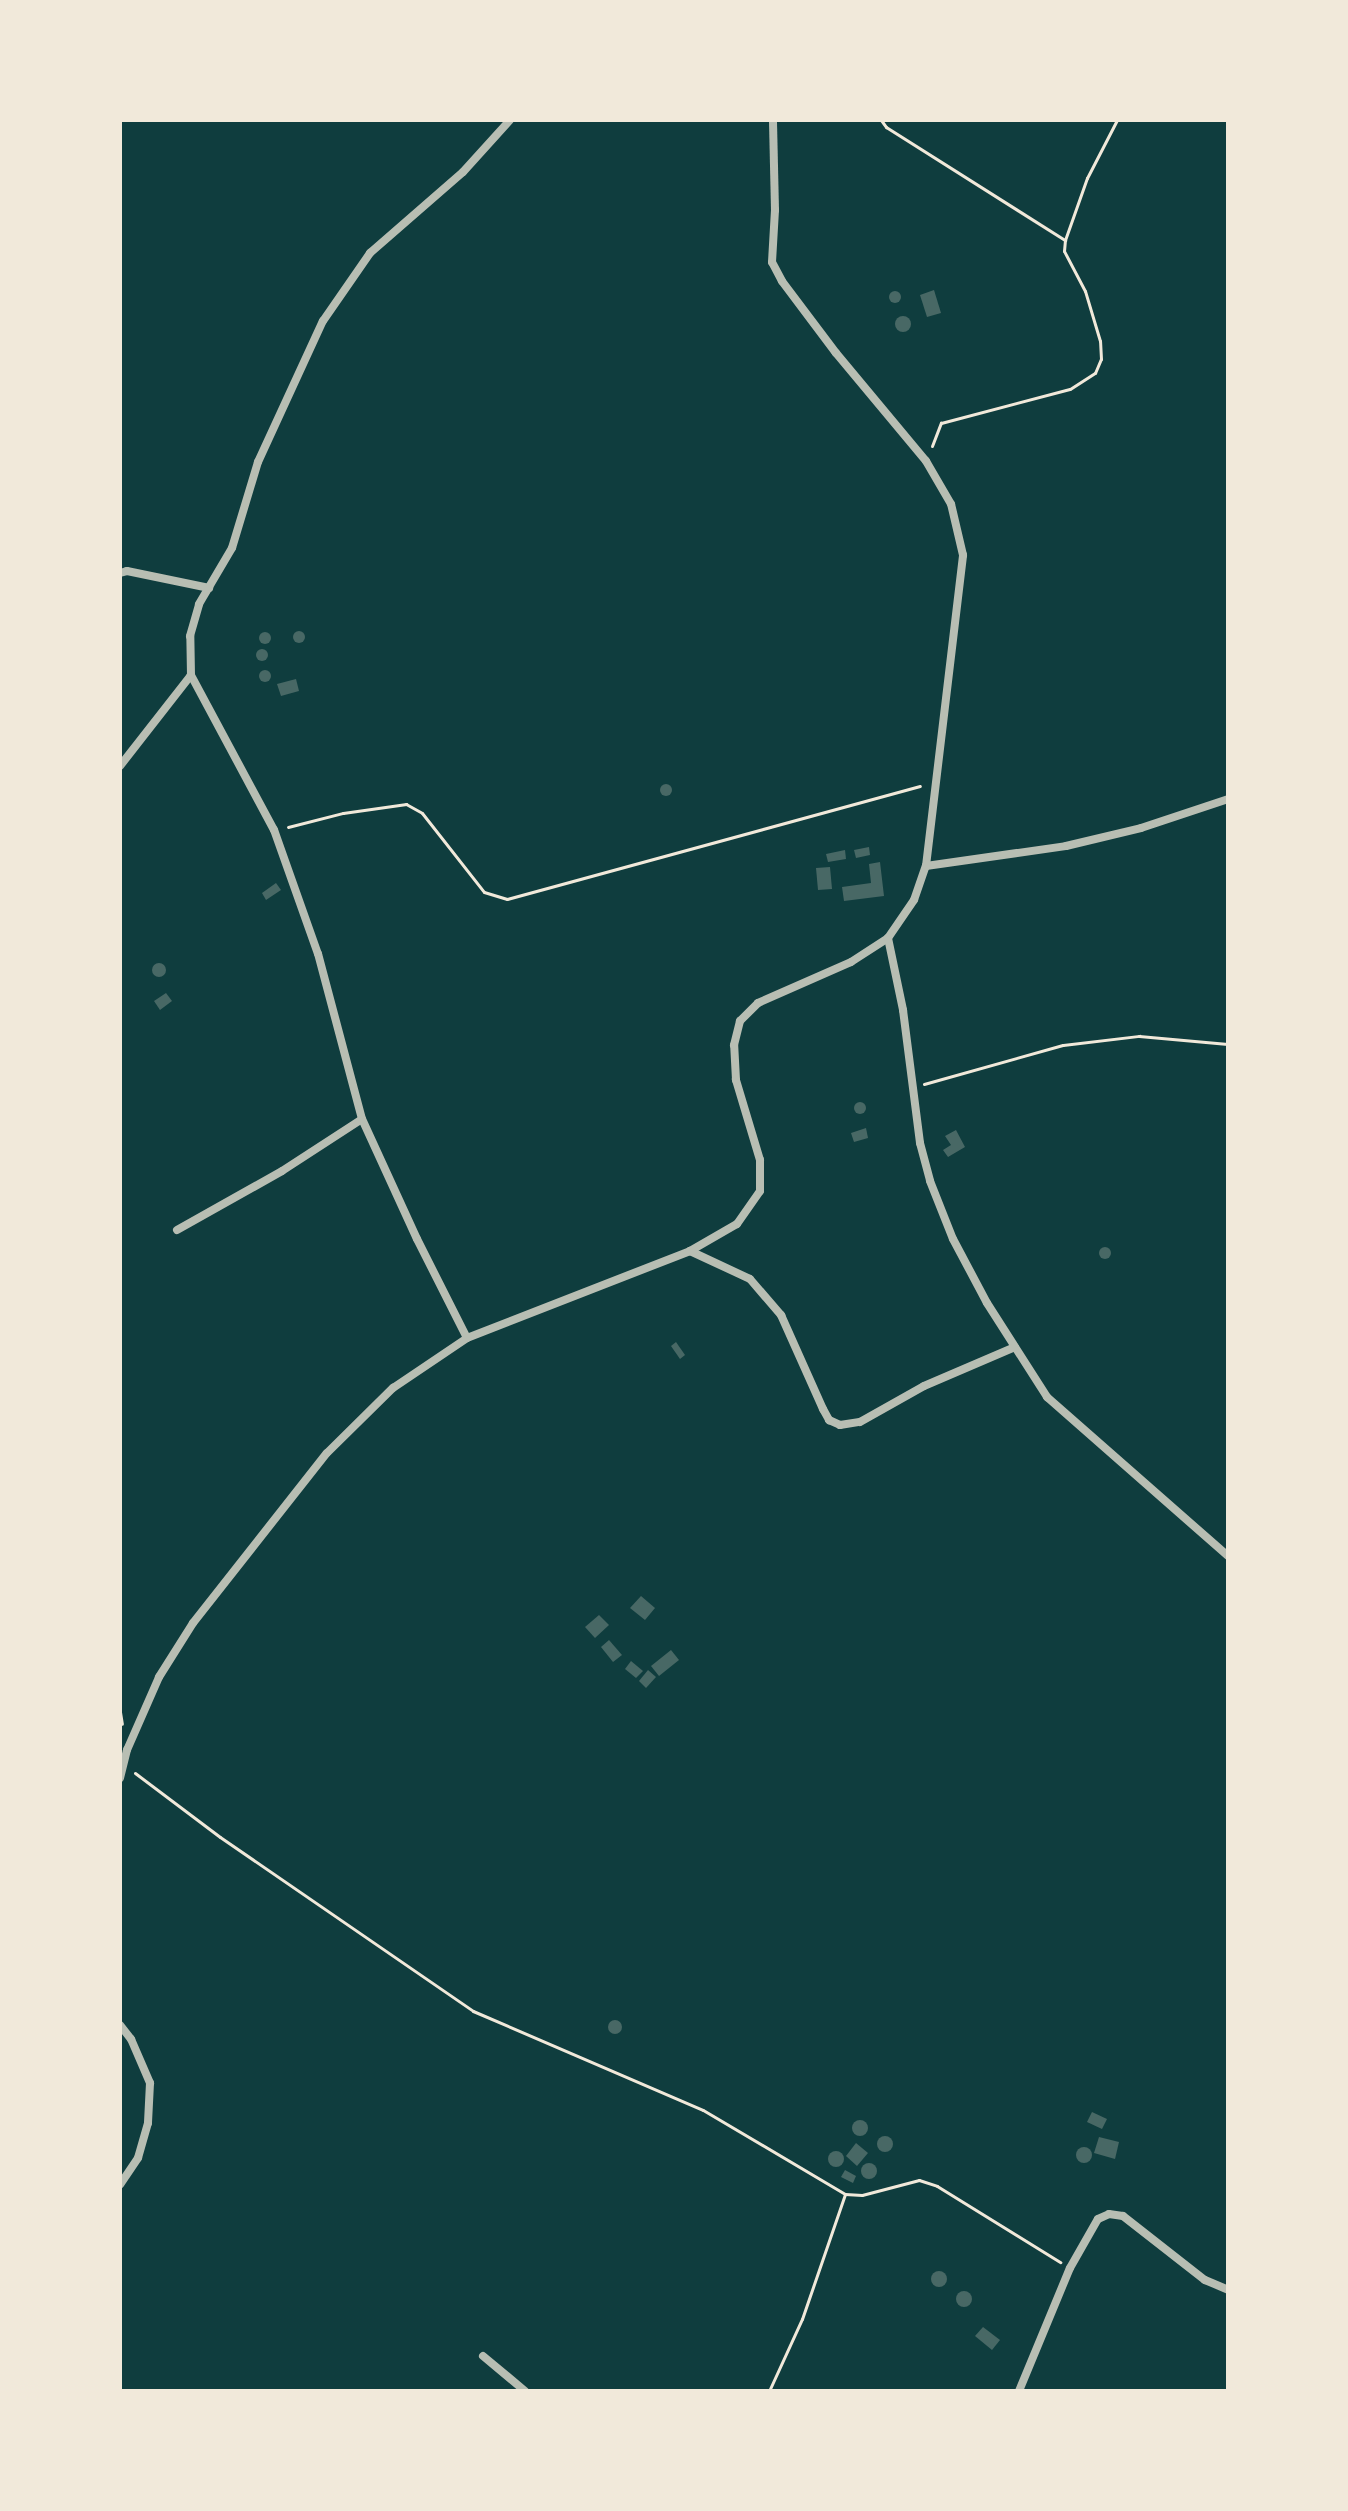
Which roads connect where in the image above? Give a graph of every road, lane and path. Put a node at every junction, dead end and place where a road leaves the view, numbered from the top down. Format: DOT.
graph roads {
  1 [pos="510,120"];
  2 [pos="773,120"];
  3 [pos="881,120"];
  4 [pos="1117,120"];
  5 [pos="1065,240"];
  6 [pos="926,461"];
  7 [pos="120,573"];
  8 [pos="209,588"];
  9 [pos="191,675"];
  10 [pos="120,766"];
  11 [pos="936,782"];
  12 [pos="1228,799"];
  13 [pos="274,830"];
  14 [pos="926,866"];
  15 [pos="888,938"];
  16 [pos="1228,1044"];
  17 [pos="913,1087"];
  18 [pos="362,1119"];
  19 [pos="177,1230"];
  20 [pos="690,1251"];
  21 [pos="467,1338"];
  22 [pos="1015,1347"];
  23 [pos="1228,1556"];
  24 [pos="123,1763"];
  25 [pos="120,1778"];
  26 [pos="120,2025"];
  27 [pos="120,2185"];
  28 [pos="845,2194"];
  29 [pos="1070,2268"];
  30 [pos="1228,2290"];
  31 [pos="483,2356"];
  32 [pos="525,2391"];
  33 [pos="769,2391"];
  34 [pos="1019,2391"];
  1 -- 8 [label="street"];
  2 -- 6 [label="street"];
  3 -- 5 [label="path"];
  4 -- 5 [label="path"];
  5 -- 6 [label="path"];
  6 -- 11 [label="street"];
  7 -- 8 [label="street"];
  8 -- 9 [label="street"];
  9 -- 10 [label="street"];
  9 -- 13 [label="street"];
  11 -- 13 [label="path"];
  11 -- 14 [label="street"];
  12 -- 14 [label="street"];
  13 -- 18 [label="street"];
  14 -- 15 [label="street"];
  15 -- 17 [label="street"];
  15 -- 20 [label="street"];
  16 -- 17 [label="path"];
  17 -- 22 [label="street"];
  18 -- 19 [label="street"];
  18 -- 21 [label="street"];
  20 -- 21 [label="street"];
  20 -- 22 [label="street"];
  21 -- 24 [label="street"];
  22 -- 23 [label="street"];
  24 -- 25 [label="street"];
  24 -- 28 [label="path"];
  26 -- 27 [label="street"];
  28 -- 29 [label="path"];
  28 -- 33 [label="path"];
  29 -- 30 [label="street"];
  29 -- 34 [label="street"];
  31 -- 32 [label="street"];
}
